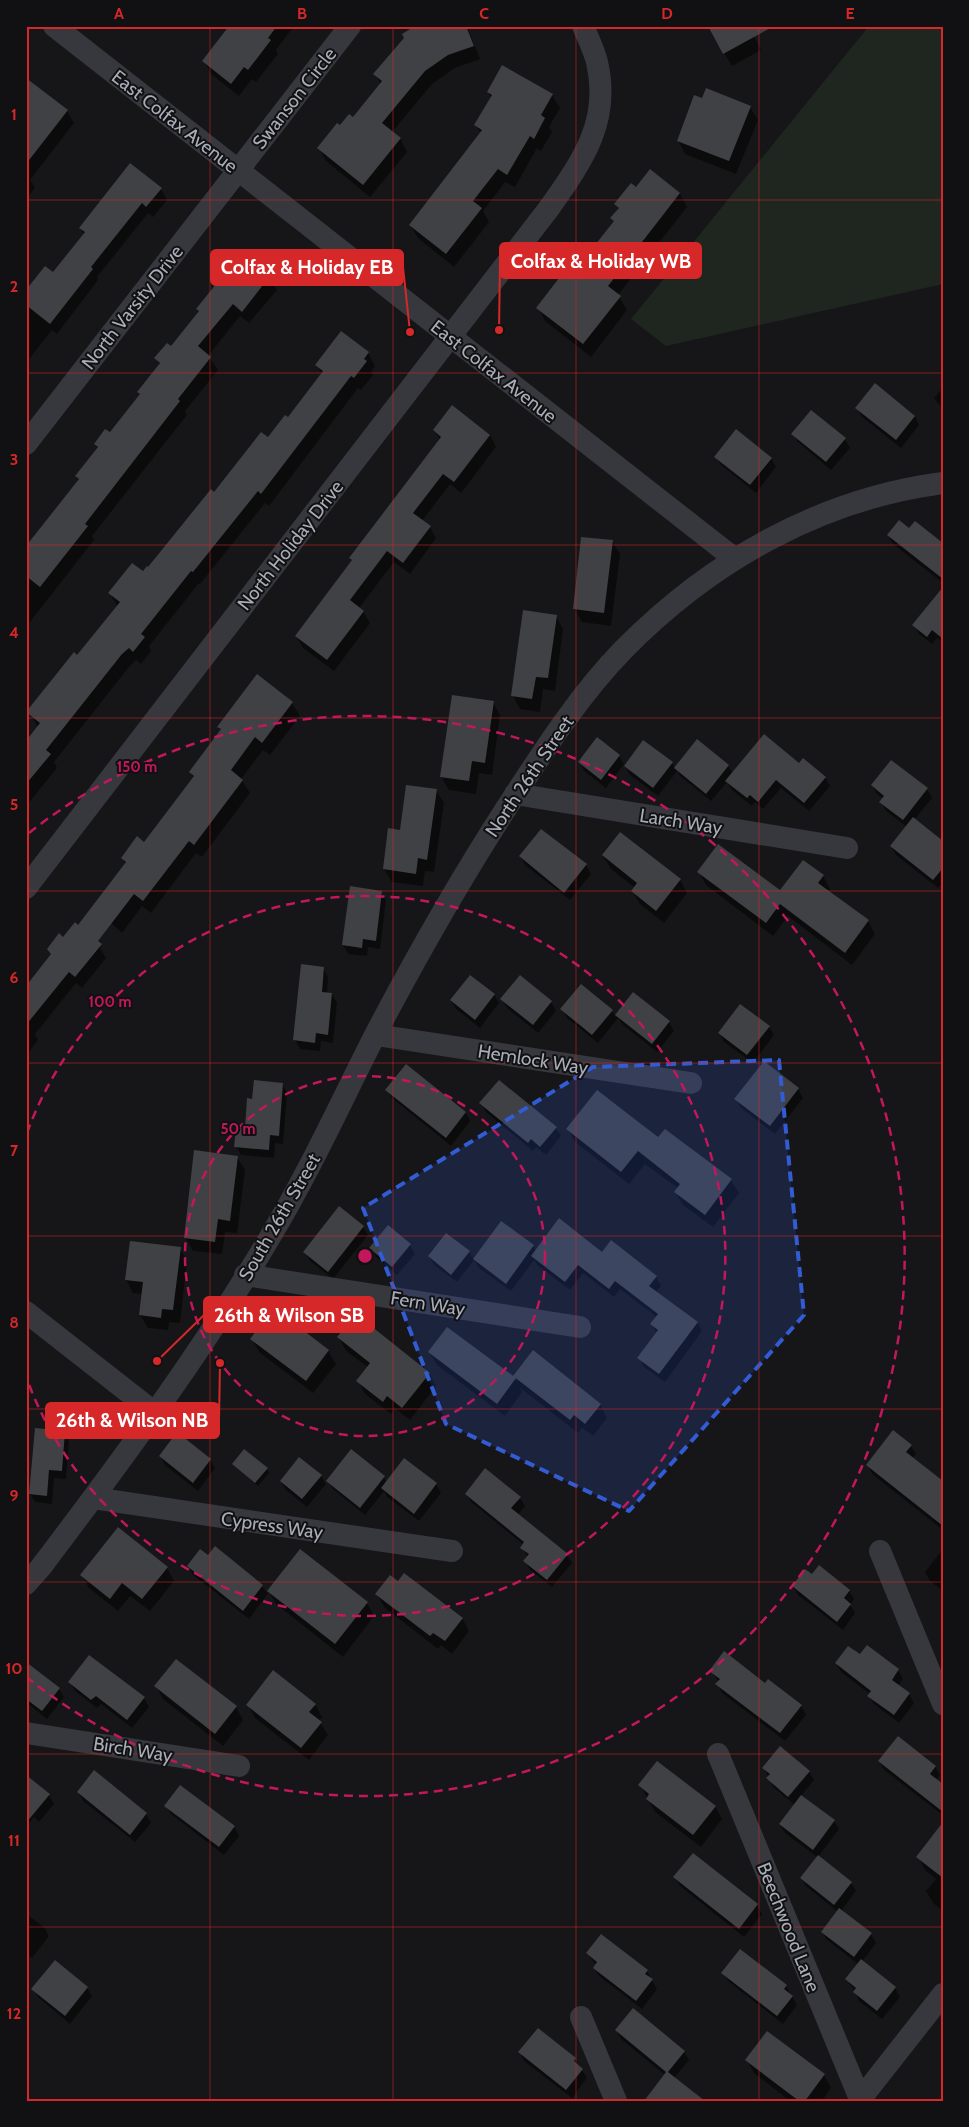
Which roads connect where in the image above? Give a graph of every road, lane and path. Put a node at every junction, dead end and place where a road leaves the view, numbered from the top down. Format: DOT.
graph roads {
  1 [pos="54,26"];
  2 [pos="350,26"];
  3 [pos="583,26"];
  4 [pos="238,169"];
  5 [pos="450,337"];
  6 [pos="26,444"];
  7 [pos="943,482"];
  8 [pos="735,559"];
  9 [pos="516,794"];
  10 [pos="847,848"];
  11 [pos="26,888"];
  12 [pos="376,1035"];
  13 [pos="691,1083"];
  14 [pos="245,1275"];
  15 [pos="26,1312"];
  16 [pos="580,1327"];
  17 [pos="155,1413"];
  18 [pos="93,1498"];
  19 [pos="452,1551"];
  20 [pos="880,1551"];
  21 [pos="26,1584"];
  22 [pos="943,1704"];
  23 [pos="26,1733"];
  24 [pos="718,1754"];
  25 [pos="240,1766"];
  26 [pos="943,1994"];
  27 [pos="581,2017"];
  28 [pos="860,2100"];
  29 [pos="616,2101"];
  1 -- 4 [label="street, East Colfax Avenue"];
  2 -- 4 [label="street, Swanson Circle"];
  3 -- 5 [label="street"];
  4 -- 5 [label="street, East Colfax Avenue"];
  4 -- 6 [label="street, North Varsity Drive"];
  5 -- 8 [label="street, East Colfax Avenue"];
  5 -- 11 [label="street, North Holiday Drive"];
  7 -- 8 [label="street"];
  8 -- 9 [label="street, North 26th Street"];
  9 -- 10 [label="street, Larch Way"];
  9 -- 12 [label="street, North 26th Street"];
  12 -- 13 [label="street, Hemlock Way"];
  12 -- 14 [label="street, South 26th Street"];
  14 -- 16 [label="street, Fern Way"];
  14 -- 17 [label="street, South 26th Street"];
  15 -- 17 [label="street"];
  17 -- 18 [label="street, South 26th Street"];
  18 -- 19 [label="street, Cypress Way"];
  18 -- 21 [label="street, South 26th Street"];
  20 -- 22 [label="street"];
  23 -- 25 [label="street, Birch Way"];
  24 -- 28 [label="street, Beechwood Lane"];
  26 -- 28 [label="street"];
  27 -- 29 [label="street"];
}
